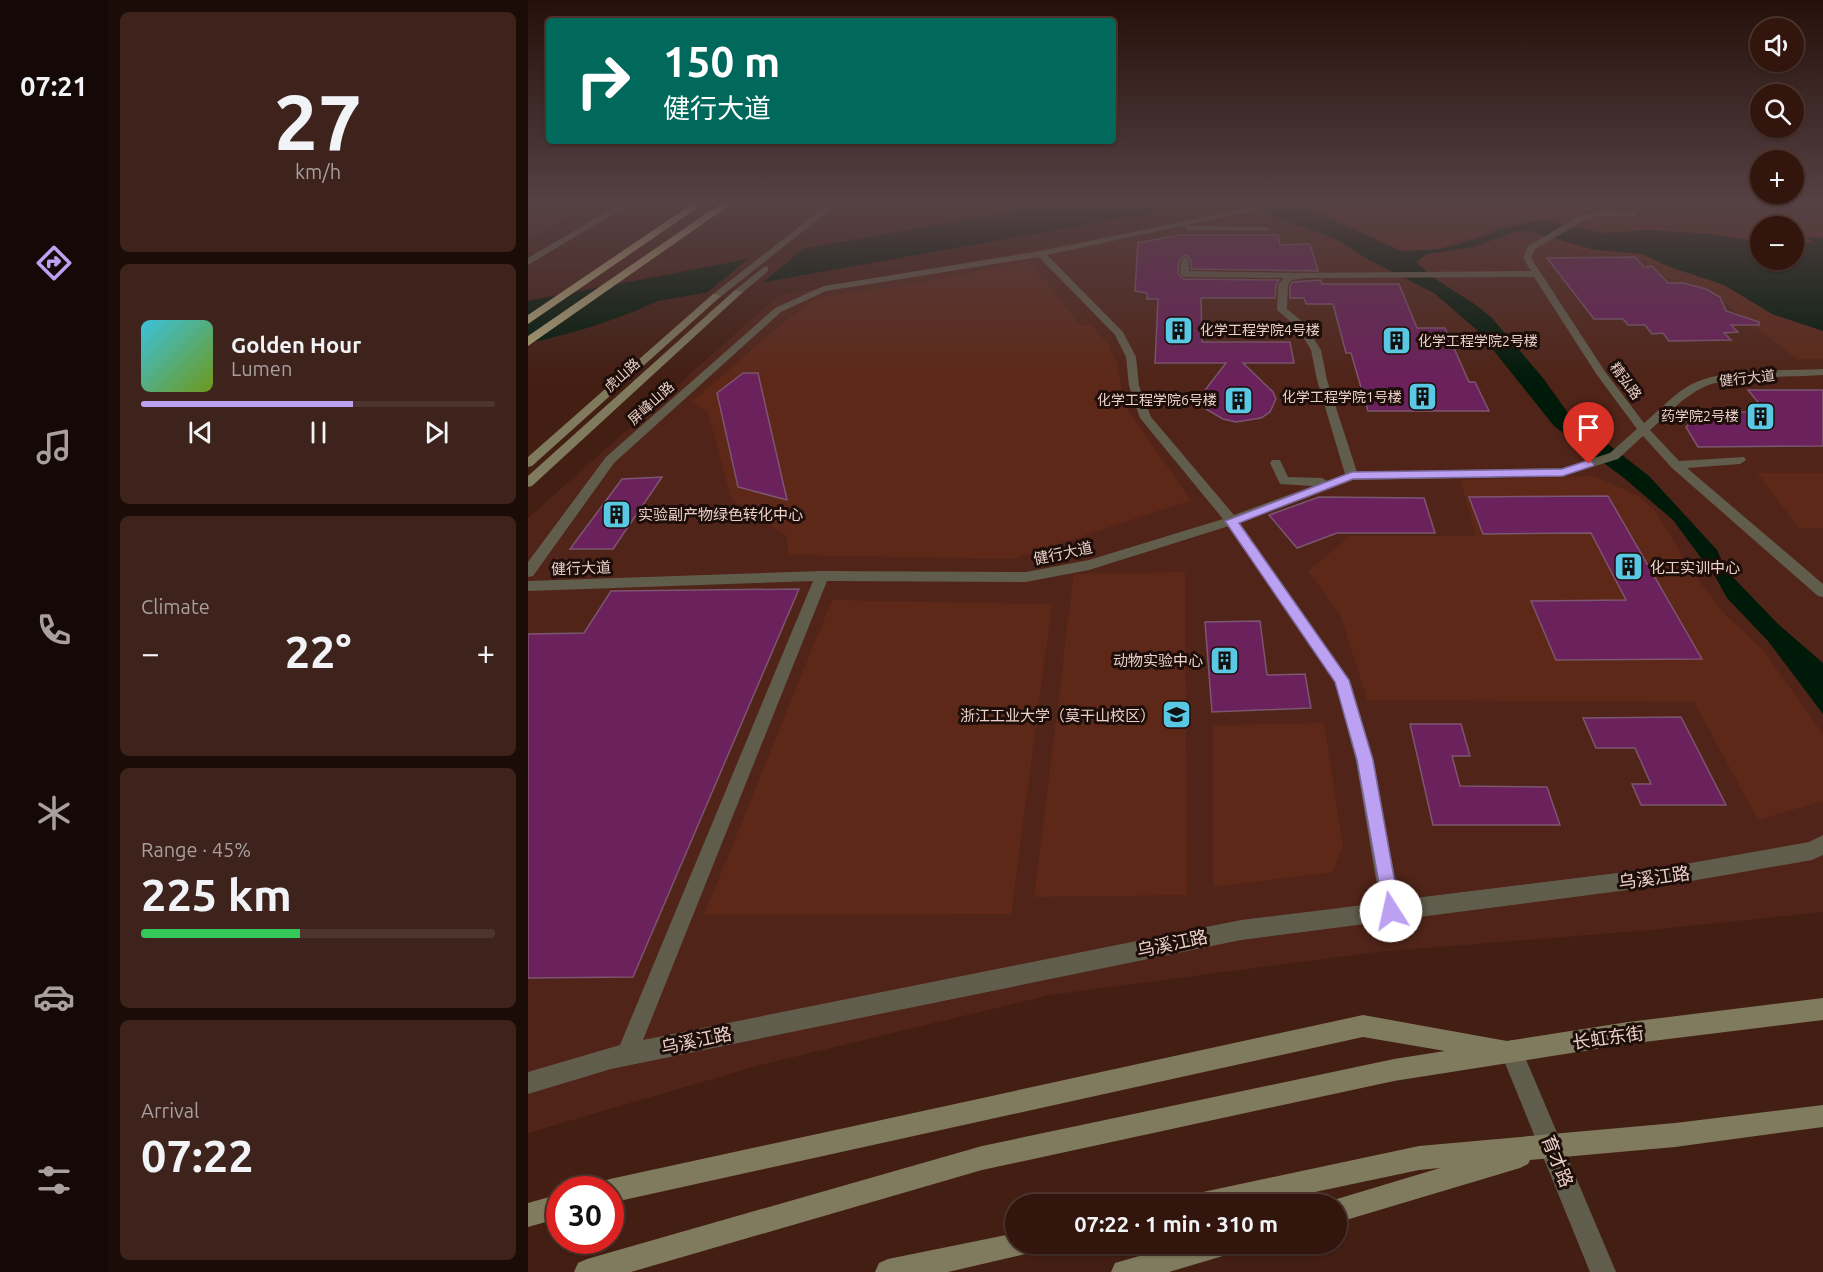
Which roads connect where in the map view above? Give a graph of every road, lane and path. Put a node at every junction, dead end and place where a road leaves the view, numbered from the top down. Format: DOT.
graph roads {
  1 [pos="615,261"];
  2 [pos="641,261"];
  3 [pos="759,261"];
  4 [pos="775,261"];
  5 [pos="995,261"];
  6 [pos="1048,261"];
  7 [pos="1185,261"];
  8 [pos="1529,261"];
  9 [pos="1537,274"];
  10 [pos="1305,275"];
  11 [pos="738,292"];
  12 [pos="716,296"];
  13 [pos="528,320"];
  14 [pos="528,342"];
  15 [pos="1823,372"];
  16 [pos="1644,430"];
  17 [pos="1740,460"];
  18 [pos="528,463"];
  19 [pos="1276,463"];
  20 [pos="1676,465"];
  21 [pos="1352,476"];
  22 [pos="1331,482"];
  23 [pos="528,483"];
  24 [pos="1231,521"];
  25 [pos="528,573"];
  26 [pos="822,576"];
  27 [pos="528,586"];
  28 [pos="1823,592"];
  29 [pos="1823,844"];
  30 [pos="1391,911"];
  31 [pos="1823,1009"];
  32 [pos="1511,1052"];
  33 [pos="627,1054"];
  34 [pos="528,1083"];
  35 [pos="1823,1116"];
  36 [pos="1552,1146"];
  37 [pos="624,1188"];
  38 [pos="1250,1194"];
  39 [pos="1347,1208"];
  40 [pos="546,1210"];
  41 [pos="528,1215"];
  42 [pos="1005,1247"];
  43 [pos="1188,1254"];
  44 [pos="586,1272"];
  45 [pos="888,1272"];
  46 [pos="1124,1272"];
  47 [pos="1603,1272"];
  1 -- 13 [label="highway"];
  2 -- 14 [label="highway"];
  3 -- 12 [label="street"];
  4 -- 11 [label="street"];
  5 -- 25 [label="street, 屏峰山路"];
  6 -- 24 [label="street"];
  7 -- 10 [label="street"];
  8 -- 9 [label="street, 精弘路"];
  9 -- 10 [label="street"];
  9 -- 16 [label="street, 精弘路"];
  10 -- 21 [label="street"];
  11 -- 23 [label="main road, 虎山路"];
  12 -- 18 [label="main road, 虎山路"];
  15 -- 16 [label="street, 健行大道"];
  16 -- 20 [label="street, 精弘路"];
  16 -- 21 [label="street, 健行大道"];
  17 -- 20 [label="street"];
  19 -- 22 [label="street"];
  20 -- 28 [label="street, 精弘路"];
  21 -- 22 [label="street, 健行大道"];
  22 -- 24 [label="street, 健行大道"];
  24 -- 26 [label="street, 健行大道"];
  24 -- 30 [label="street"];
  26 -- 27 [label="street, 健行大道"];
  26 -- 33 [label="street"];
  29 -- 30 [label="street, 乌溪江路"];
  30 -- 33 [label="street, 乌溪江路"];
  31 -- 32 [label="main road, 长虹东街"];
  32 -- 36 [label="street, 育才路"];
  32 -- 37 [label="main road"];
  32 -- 44 [label="main road, 长虹东街"];
  33 -- 34 [label="street, 乌溪江路"];
  35 -- 36 [label="main road"];
  36 -- 38 [label="main road"];
  36 -- 39 [label="main road"];
  36 -- 47 [label="street, 育才路"];
  40 -- 41 [label="main road"];
  42 -- 45 [label="main road"];
  43 -- 46 [label="main road"];
}
